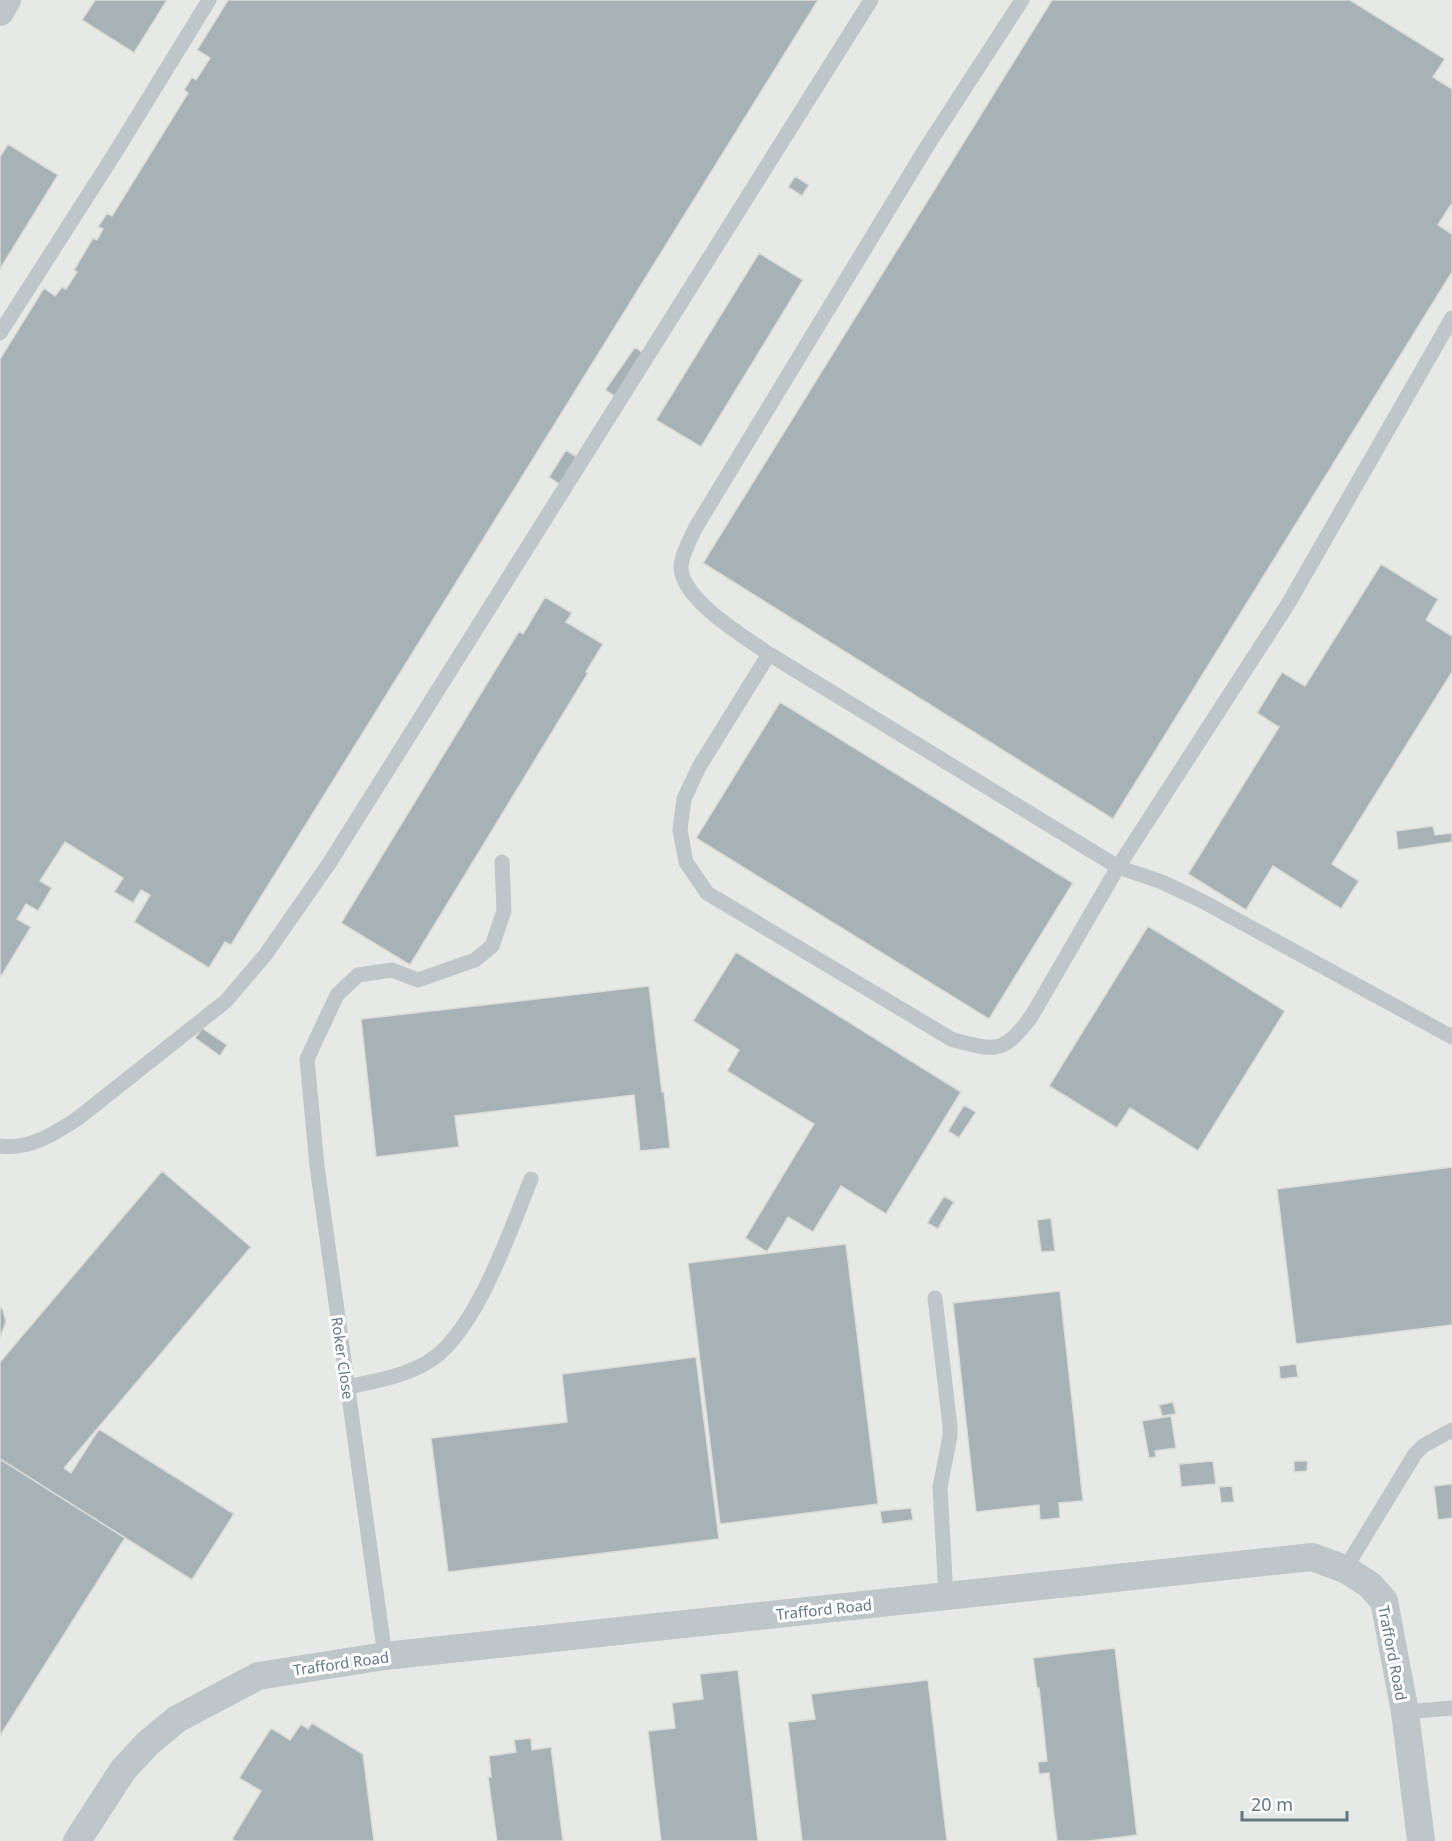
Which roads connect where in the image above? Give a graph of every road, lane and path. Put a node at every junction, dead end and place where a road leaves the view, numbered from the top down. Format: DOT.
graph roads {
  1 [pos="8,0"];
  2 [pos="209,0"];
  3 [pos="871,0"];
  4 [pos="1022,0"];
  5 [pos="0,12"];
  6 [pos="1452,318"];
  7 [pos="0,333"];
  8 [pos="769,654"];
  9 [pos="502,862"];
  10 [pos="1118,867"];
  11 [pos="1452,1037"];
  12 [pos="0,1146"];
  13 [pos="531,1179"];
  14 [pos="935,1298"];
  15 [pos="348,1388"];
  16 [pos="1452,1430"];
  17 [pos="1346,1569"];
  18 [pos="946,1596"];
  19 [pos="385,1656"];
  20 [pos="1452,1708"];
  21 [pos="1405,1712"];
  22 [pos="77,1841"];
  23 [pos="1421,1841"];
  1 -- 5 [label="street"];
  2 -- 7 [label="lane"];
  3 -- 12 [label="lane"];
  4 -- 8 [label="lane"];
  6 -- 10 [label="lane"];
  8 -- 10 [label="lane"];
  8 -- 10 [label="lane"];
  9 -- 15 [label="lane, Roker Close"];
  10 -- 11 [label="lane"];
  13 -- 15 [label="lane"];
  14 -- 18 [label="lane"];
  15 -- 19 [label="lane, Roker Close"];
  16 -- 17 [label="lane"];
  17 -- 18 [label="street, Trafford Road"];
  17 -- 21 [label="street, Trafford Road"];
  18 -- 19 [label="street, Trafford Road"];
  19 -- 22 [label="street, Trafford Road"];
  20 -- 21 [label="lane"];
  21 -- 23 [label="street, Trafford Road"];
}
